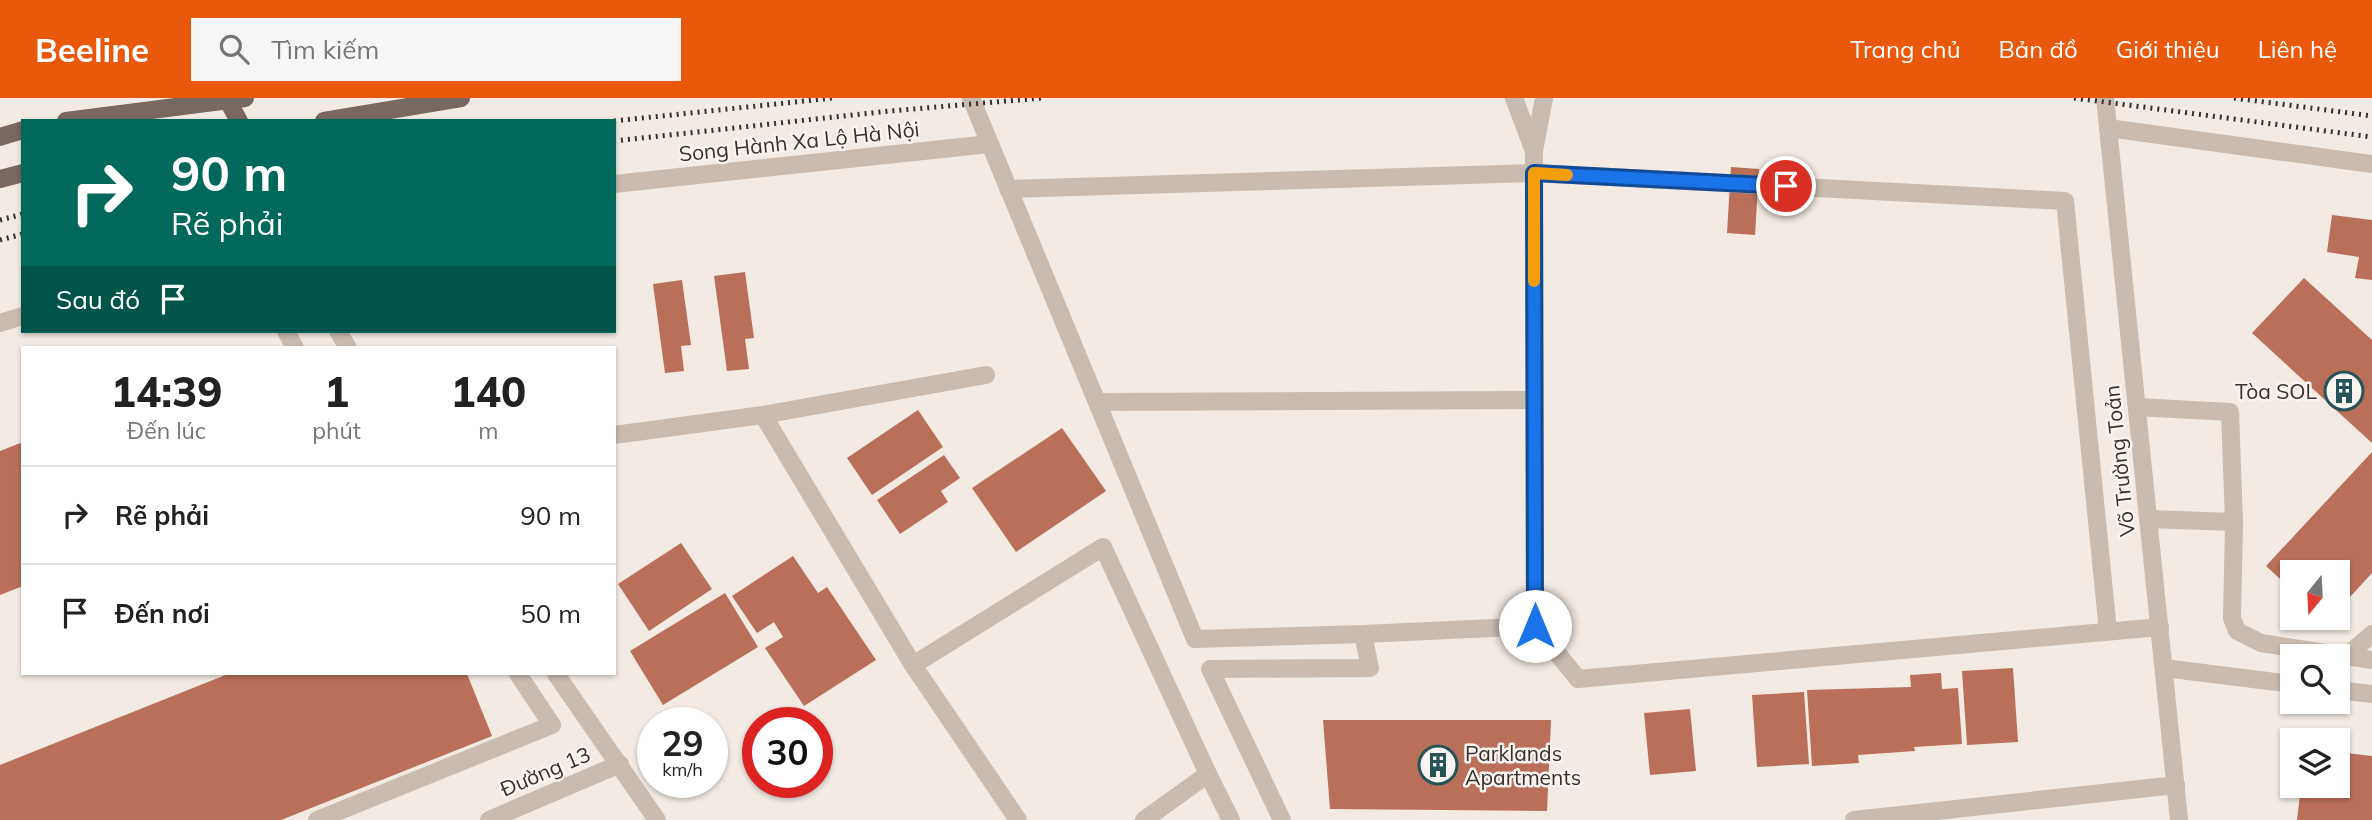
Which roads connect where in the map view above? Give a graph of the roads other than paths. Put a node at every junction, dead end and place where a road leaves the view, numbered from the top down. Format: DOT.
graph roads {
  1 [pos="461,98"];
  2 [pos="971,98"];
  3 [pos="1514,98"];
  4 [pos="1544,98"];
  5 [pos="2105,98"];
  6 [pos="236,99"];
  7 [pos="81,119"];
  8 [pos="239,119"];
  9 [pos="336,119"];
  10 [pos="2108,128"];
  11 [pos="21,131"];
  12 [pos="0,137"];
  13 [pos="989,144"];
  14 [pos="1534,151"];
  15 [pos="2372,164"];
  16 [pos="1534,173"];
  17 [pos="21,174"];
  18 [pos="0,179"];
  19 [pos="616,184"];
  20 [pos="1008,189"];
  21 [pos="21,317"];
  22 [pos="0,323"];
  23 [pos="985,375"];
  24 [pos="1534,400"];
  25 [pos="1097,401"];
  26 [pos="2137,407"];
  27 [pos="763,415"];
  28 [pos="616,435"];
  29 [pos="2148,519"];
  30 [pos="2234,522"];
  31 [pos="1535,626"];
  32 [pos="2160,627"];
  33 [pos="2108,631"];
  34 [pos="1363,634"];
  35 [pos="2372,634"];
  36 [pos="2280,646"];
  37 [pos="2350,653"];
  38 [pos="2350,657"];
  39 [pos="2372,660"];
  40 [pos="913,664"];
  41 [pos="2164,668"];
  42 [pos="519,675"];
  43 [pos="557,675"];
  44 [pos="2280,682"];
  45 [pos="2350,691"];
  46 [pos="2372,694"];
  47 [pos="620,764"];
  48 [pos="1208,774"];
  49 [pos="2176,785"];
  50 [pos="317,820"];
  51 [pos="489,820"];
  52 [pos="657,820"];
  53 [pos="1018,820"];
  54 [pos="1144,820"];
  55 [pos="1231,820"];
  56 [pos="1282,820"];
  57 [pos="1854,820"];
  58 [pos="2179,820"];
  1 -- 9 [label="main road"];
  2 -- 13 [label="street"];
  3 -- 14 [label="street"];
  4 -- 14 [label="street"];
  5 -- 10 [label="street, Võ Trường Toản"];
  6 -- 7 [label="main road"];
  6 -- 8 [label="main road"];
  10 -- 15 [label="street"];
  10 -- 26 [label="street, Võ Trường Toản"];
  11 -- 12 [label="main road"];
  13 -- 19 [label="street, Song Hành Xa Lộ Hà Nội"];
  13 -- 20 [label="street"];
  14 -- 16 [label="street"];
  16 -- 20 [label="street"];
  16 -- 24 [label="street"];
  16 -- 33 [label="street"];
  17 -- 18 [label="main road"];
  20 -- 25 [label="street"];
  21 -- 22 [label="street"];
  23 -- 27 [label="street"];
  24 -- 25 [label="street"];
  24 -- 31 [label="street"];
  25 -- 34 [label="street"];
  26 -- 29 [label="street, Võ Trường Toản"];
  26 -- 30 [label="street"];
  27 -- 28 [label="street"];
  27 -- 40 [label="street"];
  29 -- 30 [label="street"];
  29 -- 32 [label="street, Võ Trường Toản"];
  30 -- 36 [label="street"];
  31 -- 33 [label="street"];
  31 -- 34 [label="street"];
  32 -- 33 [label="street"];
  32 -- 41 [label="street, Võ Trường Toản"];
  34 -- 56 [label="street"];
  35 -- 37 [label="street"];
  38 -- 39 [label="street"];
  40 -- 48 [label="street"];
  40 -- 53 [label="street"];
  41 -- 44 [label="street"];
  41 -- 49 [label="street, Võ Trường Toản"];
  42 -- 50 [label="street"];
  43 -- 47 [label="street"];
  45 -- 46 [label="street"];
  47 -- 51 [label="street, Đường 13"];
  47 -- 52 [label="street"];
  48 -- 54 [label="street"];
  48 -- 55 [label="street"];
  49 -- 57 [label="street"];
  49 -- 58 [label="street, Võ Trường Toản"];
}
